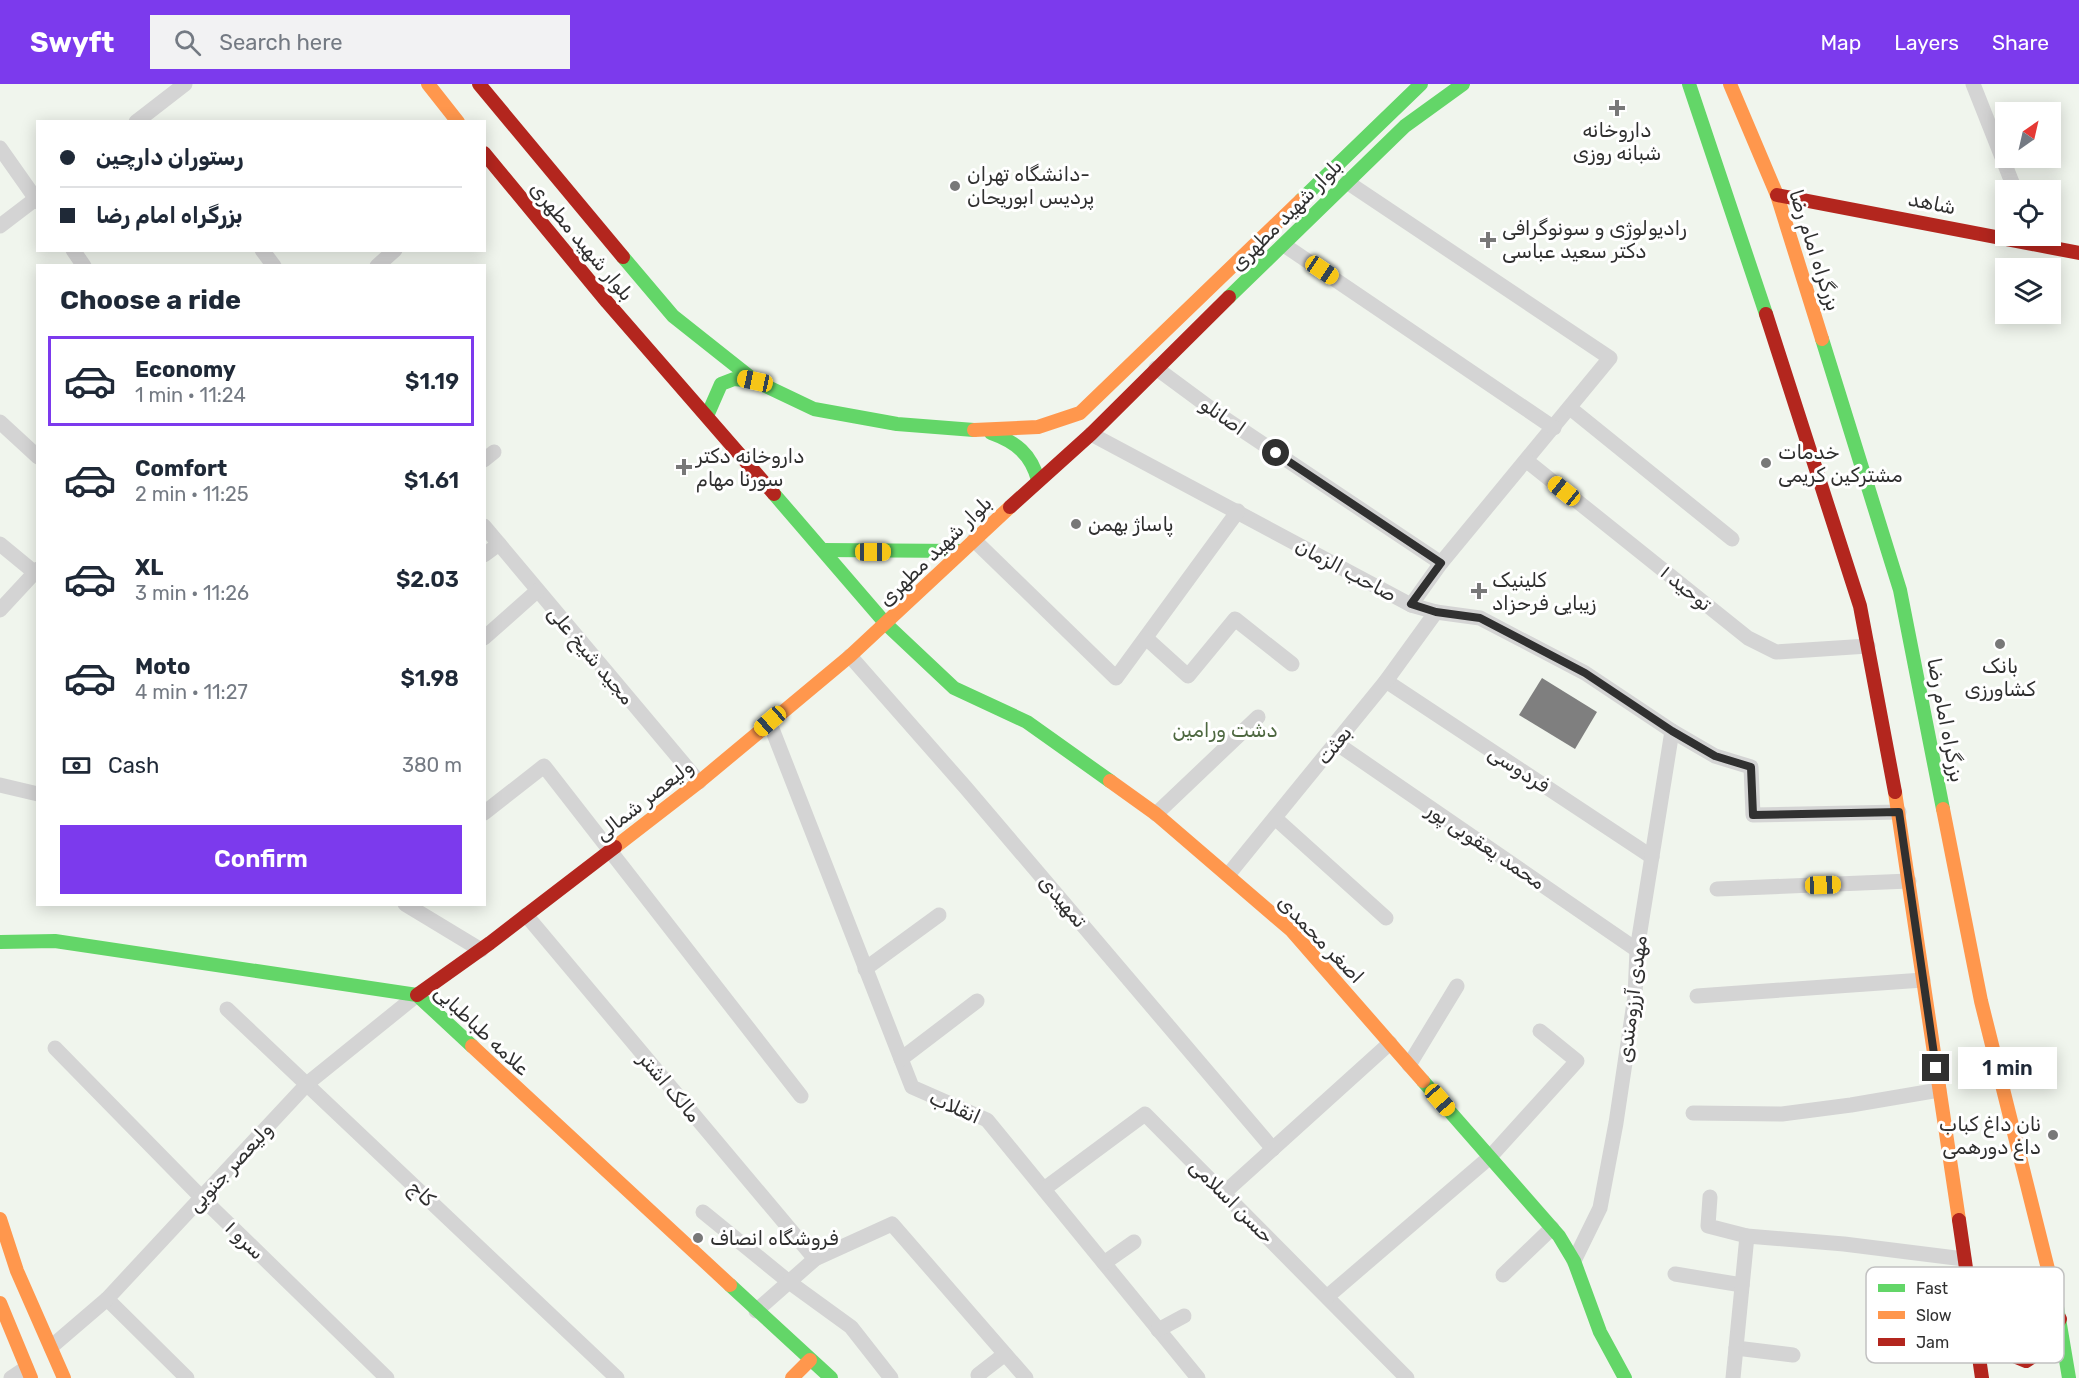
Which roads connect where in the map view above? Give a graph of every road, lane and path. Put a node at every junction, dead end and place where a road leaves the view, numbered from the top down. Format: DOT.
graph roads {
  1 [pos="185,84"];
  2 [pos="428,84"];
  3 [pos="479,84"];
  4 [pos="1421,84"];
  5 [pos="1463,84"];
  6 [pos="1689,84"];
  7 [pos="1730,84"];
  8 [pos="1973,84"];
  9 [pos="154,116"];
  10 [pos="456,120"];
  11 [pos="0,148"];
  12 [pos="490,173"];
  13 [pos="2010,180"];
  14 [pos="1347,182"];
  15 [pos="1777,195"];
  16 [pos="36,199"];
  17 [pos="36,201"];
  18 [pos="0,226"];
  19 [pos="1995,232"];
  20 [pos="1284,245"];
  21 [pos="2056,246"];
  22 [pos="393,252"];
  23 [pos="2079,253"];
  24 [pos="379,264"];
  25 [pos="715,350"];
  26 [pos="1156,368"];
  27 [pos="676,380"];
  28 [pos="755,381"];
  29 [pos="1570,408"];
  30 [pos="707,416"];
  31 [pos="0,422"];
  32 [pos="1554,428"];
  33 [pos="986,431"];
  34 [pos="1091,435"];
  35 [pos="36,455"];
  36 [pos="1527,462"];
  37 [pos="1038,480"];
  38 [pos="1238,511"];
  39 [pos="486,528"];
  40 [pos="1732,539"];
  41 [pos="974,540"];
  42 [pos="0,544"];
  43 [pos="499,544"];
  44 [pos="823,550"];
  45 [pos="960,551"];
  46 [pos="486,554"];
  47 [pos="1441,563"];
  48 [pos="36,571"];
  49 [pos="537,591"];
  50 [pos="1411,604"];
  51 [pos="0,610"];
  52 [pos="1436,612"];
  53 [pos="886,624"];
  54 [pos="486,636"];
  55 [pos="1146,638"];
  56 [pos="1868,646"];
  57 [pos="850,656"];
  58 [pos="1292,664"];
  59 [pos="1386,681"];
  60 [pos="1258,717"];
  61 [pos="770,721"];
  62 [pos="1672,731"];
  63 [pos="1336,743"];
  64 [pos="699,782"];
  65 [pos="0,785"];
  66 [pos="36,794"];
  67 [pos="486,811"];
  68 [pos="1899,812"];
  69 [pos="1156,814"];
  70 [pos="1275,818"];
  71 [pos="609,853"];
  72 [pos="1652,857"];
  73 [pos="1228,875"];
  74 [pos="1909,881"];
  75 [pos="1717,889"];
  76 [pos="408,906"];
  77 [pos="526,915"];
  78 [pos="939,915"];
  79 [pos="1386,918"];
  80 [pos="0,942"];
  81 [pos="481,950"];
  82 [pos="1637,950"];
  83 [pos="865,969"];
  84 [pos="1923,980"];
  85 [pos="1457,986"];
  86 [pos="417,995"];
  87 [pos="1697,996"];
  88 [pos="977,1001"];
  89 [pos="227,1009"];
  90 [pos="1540,1031"];
  91 [pos="1390,1043"];
  92 [pos="55,1048"];
  93 [pos="901,1059"];
  94 [pos="1409,1065"];
  95 [pos="308,1083"];
  96 [pos="1939,1090"];
  97 [pos="801,1096"];
  98 [pos="1693,1113"];
  99 [pos="1273,1149"];
  100 [pos="1490,1157"];
  101 [pos="1044,1189"];
  102 [pos="1224,1193"];
  103 [pos="201,1197"];
  104 [pos="1710,1197"];
  105 [pos="702,1212"];
  106 [pos="0,1219"];
  107 [pos="1552,1228"];
  108 [pos="1747,1236"];
  109 [pos="1134,1242"];
  110 [pos="815,1259"];
  111 [pos="1964,1259"];
  112 [pos="1574,1261"];
  113 [pos="1104,1263"];
  114 [pos="1965,1267"];
  115 [pos="2047,1267"];
  116 [pos="1503,1275"];
  117 [pos="1675,1275"];
  118 [pos="789,1282"];
  119 [pos="1742,1285"];
  120 [pos="1328,1296"];
  121 [pos="107,1299"];
  122 [pos="0,1303"];
  123 [pos="756,1311"];
  124 [pos="1184,1316"];
  125 [pos="1158,1330"];
  126 [pos="2064,1345"];
  127 [pos="51,1347"];
  128 [pos="1736,1348"];
  129 [pos="1005,1354"];
  130 [pos="1793,1355"];
  131 [pos="810,1360"];
  132 [pos="1980,1363"];
  133 [pos="28,1373"];
  134 [pos="978,1375"];
  135 [pos="11,1378"];
  136 [pos="64,1378"];
  137 [pos="187,1378"];
  138 [pos="387,1378"];
  139 [pos="617,1378"];
  140 [pos="792,1378"];
  141 [pos="831,1378"];
  142 [pos="891,1378"];
  143 [pos="1026,1378"];
  144 [pos="1198,1378"];
  145 [pos="1407,1378"];
  146 [pos="1625,1378"];
  147 [pos="1733,1378"];
  148 [pos="1982,1378"];
  149 [pos="2069,1378"];
  1 -- 9 [label="street"];
  2 -- 10 [label="main road"];
  3 -- 25 [label="main road, بلوار شهید مطهری"];
  4 -- 33 [label="main road, بلوار شهید مطهری"];
  5 -- 14 [label="main road, بلوار شهید مطهری"];
  6 -- 56 [label="main road"];
  7 -- 15 [label="main road, بزرگراه امام رضا"];
  8 -- 13 [label="street"];
  11 -- 16 [label="street"];
  12 -- 27 [label="main road, بلوار شهید مطهری"];
  14 -- 20 [label="main road, بلوار شهید مطهری"];
  14 -- 29 [label="street"];
  15 -- 19 [label="main road, شاهد"];
  15 -- 115 [label="main road, بزرگراه امام رضا"];
  17 -- 18 [label="street"];
  20 -- 26 [label="main road, بلوار شهید مطهری"];
  20 -- 32 [label="street"];
  21 -- 23 [label="main road, شاهد"];
  22 -- 24 [label="street"];
  25 -- 27 [label="main road"];
  25 -- 28 [label="main road, بلوار شهید مطهری"];
  26 -- 34 [label="main road, بلوار شهید مطهری"];
  26 -- 47 [label="street, اصانلو"];
  27 -- 30 [label="main road, بلوار شهید مطهری"];
  28 -- 30 [label="main road"];
  28 -- 33 [label="main road, بلوار شهید مطهری"];
  29 -- 32 [label="street"];
  29 -- 40 [label="street"];
  30 -- 44 [label="main road, بلوار شهید مطهری"];
  31 -- 35 [label="street"];
  32 -- 36 [label="street"];
  33 -- 37 [label="main road"];
  34 -- 37 [label="main road, بلوار شهید مطهری"];
  34 -- 38 [label="street, صاحب الزمان"];
  36 -- 47 [label="street"];
  36 -- 56 [label="street, توحید ۱"];
  37 -- 41 [label="main road, بلوار شهید مطهری"];
  38 -- 50 [label="street, صاحب الزمان"];
  38 -- 55 [label="street"];
  39 -- 43 [label="street, مجید شیخ علی"];
  41 -- 45 [label="main road, بلوار شهید مطهری"];
  41 -- 55 [label="street"];
  42 -- 48 [label="street"];
  43 -- 46 [label="street"];
  43 -- 49 [label="street, مجید شیخ علی"];
  44 -- 45 [label="main road"];
  44 -- 53 [label="main road, بلوار شهید مطهری"];
  45 -- 53 [label="main road, بلوار شهید مطهری"];
  47 -- 50 [label="street"];
  48 -- 51 [label="street"];
  49 -- 54 [label="street"];
  49 -- 64 [label="street, مجید شیخ علی"];
  50 -- 52 [label="street, صاحب الزمان"];
  52 -- 59 [label="street, بعثت"];
  52 -- 62 [label="street, صاحب الزمان"];
  53 -- 57 [label="main road, ولیعصر شمالی"];
  53 -- 69 [label="main road, اصغر محمدی"];
  55 -- 58 [label="street"];
  56 -- 68 [label="main road"];
  57 -- 61 [label="main road, ولیعصر شمالی"];
  57 -- 99 [label="street, تمهیدی"];
  59 -- 63 [label="street, بعثت"];
  59 -- 72 [label="street, فردوسی"];
  60 -- 69 [label="street"];
  61 -- 64 [label="main road, ولیعصر شمالی"];
  61 -- 83 [label="street, انقلاب"];
  62 -- 68 [label="street, صاحب الزمان"];
  62 -- 72 [label="street, مهدی آرزومندی"];
  63 -- 70 [label="street, بعثت"];
  63 -- 82 [label="street, محمد یعقوبی پور"];
  64 -- 71 [label="main road, ولیعصر شمالی"];
  65 -- 66 [label="street"];
  67 -- 71 [label="street"];
  68 -- 74 [label="main road"];
  69 -- 73 [label="main road, اصغر محمدی"];
  70 -- 73 [label="street, بعثت"];
  70 -- 79 [label="street"];
  71 -- 77 [label="main road, ولیعصر شمالی"];
  71 -- 97 [label="street"];
  72 -- 82 [label="street, مهدی آرزومندی"];
  73 -- 91 [label="main road, اصغر محمدی"];
  74 -- 75 [label="street"];
  74 -- 84 [label="main road"];
  76 -- 81 [label="street"];
  77 -- 81 [label="main road, ولیعصر شمالی"];
  77 -- 110 [label="street, مالک اشتر"];
  78 -- 83 [label="street"];
  80 -- 86 [label="main road, علامه طباطبایی"];
  81 -- 86 [label="main road, ولیعصر شمالی"];
  82 -- 112 [label="street, مهدی آرزومندی"];
  83 -- 93 [label="street, انقلاب"];
  84 -- 87 [label="street"];
  84 -- 96 [label="main road"];
  85 -- 94 [label="street"];
  86 -- 95 [label="street, ولیعصر جنوبی"];
  86 -- 123 [label="main road, علامه طباطبایی"];
  88 -- 93 [label="street"];
  89 -- 95 [label="street, کاج"];
  90 -- 100 [label="street"];
  91 -- 94 [label="main road, اصغر محمدی"];
  91 -- 99 [label="street"];
  92 -- 103 [label="street, سرو ۱"];
  93 -- 101 [label="street, انقلاب"];
  94 -- 100 [label="main road, اصغر محمدی"];
  95 -- 103 [label="street, ولیعصر جنوبی"];
  95 -- 139 [label="street, کاج"];
  96 -- 98 [label="street"];
  96 -- 111 [label="main road"];
  99 -- 102 [label="street"];
  100 -- 107 [label="main road, اصغر محمدی"];
  100 -- 120 [label="street"];
  101 -- 102 [label="street, حسن اسلامی"];
  101 -- 113 [label="street, انقلاب"];
  102 -- 120 [label="street, حسن اسلامی"];
  103 -- 121 [label="street, ولیعصر جنوبی"];
  103 -- 138 [label="street, سرو ۱"];
  104 -- 108 [label="street"];
  105 -- 118 [label="street"];
  106 -- 127 [label="main road"];
  107 -- 112 [label="main road, اصغر محمدی"];
  107 -- 116 [label="street"];
  108 -- 111 [label="street"];
  108 -- 119 [label="street"];
  109 -- 113 [label="street"];
  110 -- 118 [label="street"];
  110 -- 129 [label="street"];
  111 -- 114 [label="main road"];
  112 -- 146 [label="main road, اصغر محمدی"];
  113 -- 125 [label="street, انقلاب"];
  117 -- 119 [label="street"];
  118 -- 123 [label="street"];
  118 -- 142 [label="street"];
  119 -- 128 [label="street"];
  120 -- 145 [label="street, حسن اسلامی"];
  121 -- 127 [label="street, ولیعصر جنوبی"];
  121 -- 137 [label="street"];
  122 -- 133 [label="main road"];
  123 -- 131 [label="main road, علامه طباطبایی"];
  124 -- 125 [label="street"];
  125 -- 144 [label="street, انقلاب"];
  126 -- 149 [label="main road, بزرگراه امام رضا"];
  127 -- 136 [label="main road"];
  128 -- 130 [label="street"];
  128 -- 147 [label="street"];
  129 -- 134 [label="street"];
  129 -- 143 [label="street"];
  131 -- 140 [label="main road"];
  131 -- 141 [label="main road, علامه طباطبایی"];
  132 -- 148 [label="main road"];
  133 -- 135 [label="street"];
}
